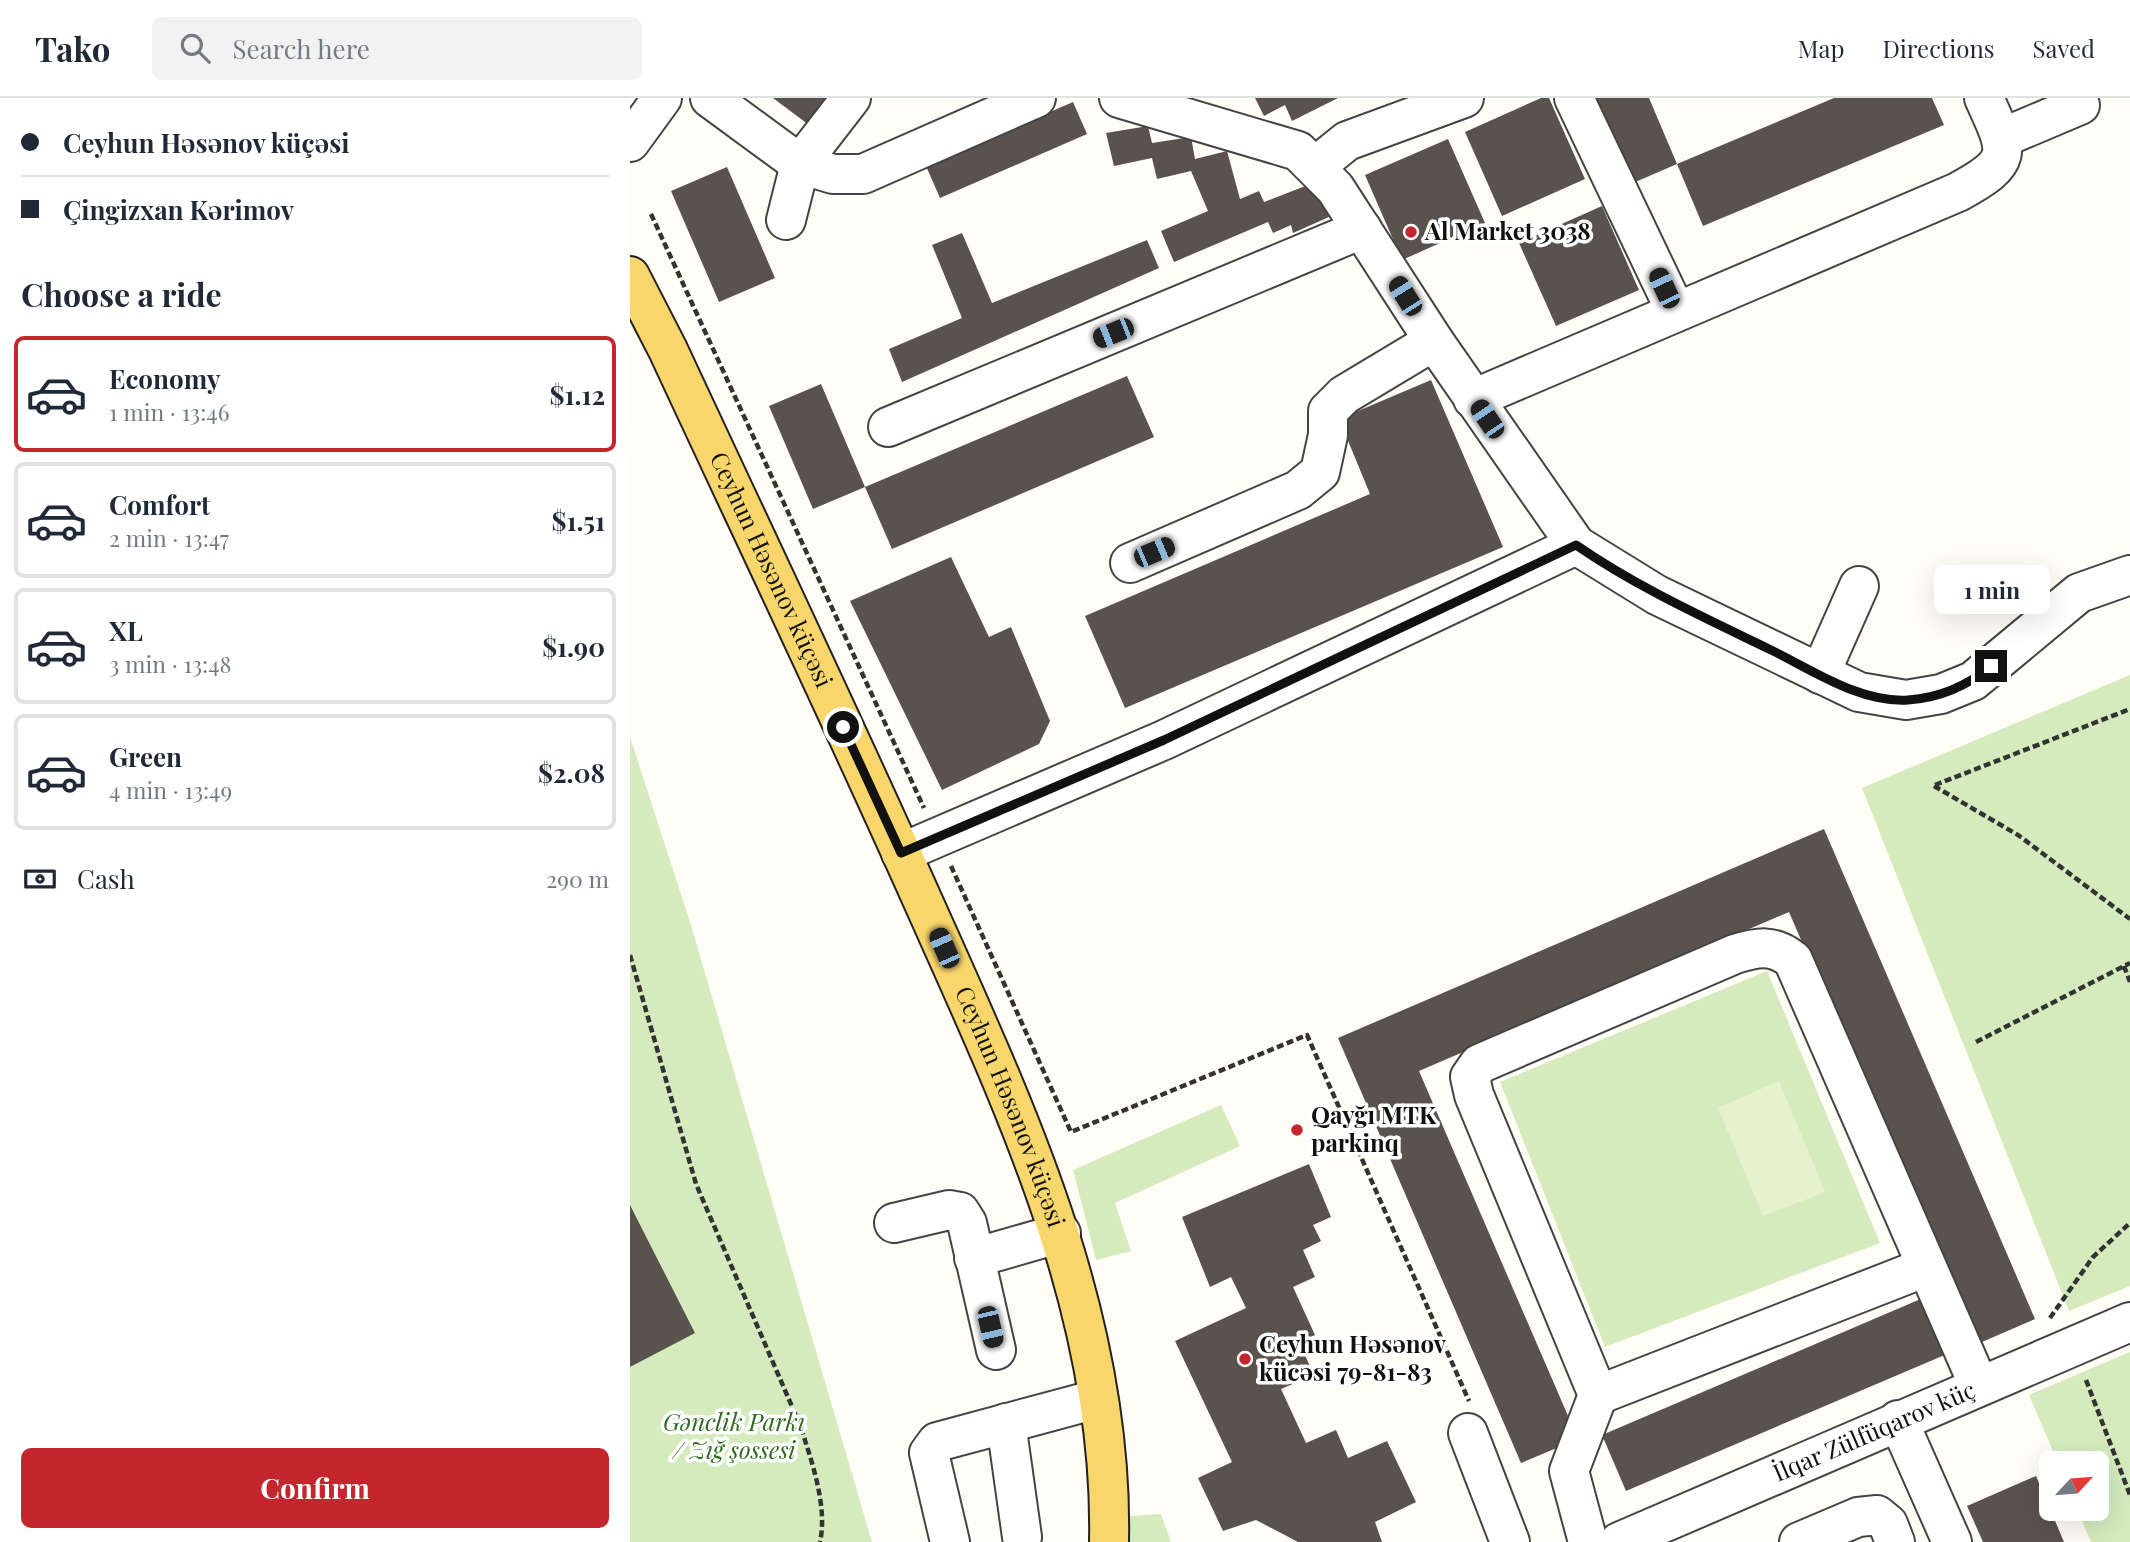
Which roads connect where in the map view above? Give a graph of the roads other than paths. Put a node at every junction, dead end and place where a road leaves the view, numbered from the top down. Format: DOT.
graph roads {
  1 [pos="662,98"];
  2 [pos="710,98"];
  3 [pos="851,98"];
  4 [pos="1036,98"];
  5 [pos="1119,98"];
  6 [pos="1464,98"];
  7 [pos="1574,98"];
  8 [pos="1984,98"];
  9 [pos="2080,104"];
  10 [pos="2002,138"];
  11 [pos="630,142"];
  12 [pos="800,164"];
  13 [pos="1316,166"];
  14 [pos="786,220"];
  15 [pos="1363,229"];
  16 [pos="630,276"];
  17 [pos="1676,312"];
  18 [pos="1434,341"];
  19 [pos="1473,399"];
  20 [pos="888,427"];
  21 [pos="1576,545"];
  22 [pos="1130,562"];
  23 [pos="2130,575"];
  24 [pos="1859,586"];
  25 [pos="1820,674"];
  26 [pos="901,853"];
  27 [pos="894,1223"];
  28 [pos="1061,1233"];
  29 [pos="974,1258"];
  30 [pos="1926,1267"];
  31 [pos="2130,1322"];
  32 [pos="996,1350"];
  33 [pos="1979,1386"];
  34 [pos="1598,1395"];
  35 [pos="1097,1399"];
  36 [pos="1898,1420"];
  37 [pos="1471,1422"];
  38 [pos="1006,1423"];
  39 [pos="1022,1536"];
  40 [pos="950,1542"];
  41 [pos="1109,1542"];
  42 [pos="1510,1542"];
  43 [pos="1588,1542"];
  44 [pos="1619,1542"];
  45 [pos="1799,1542"];
  46 [pos="1895,1542"];
  47 [pos="1952,1542"];
  1 -- 11 [label="street"];
  2 -- 12 [label="street"];
  3 -- 12 [label="street"];
  4 -- 12 [label="street"];
  5 -- 13 [label="street"];
  6 -- 13 [label="street"];
  7 -- 17 [label="street"];
  8 -- 10 [label="street"];
  9 -- 10 [label="street"];
  10 -- 17 [label="street"];
  12 -- 14 [label="street"];
  13 -- 15 [label="street"];
  15 -- 18 [label="street"];
  15 -- 20 [label="street"];
  16 -- 26 [label="main road, Ceyhun Həsənov küçəsi"];
  17 -- 19 [label="street"];
  18 -- 19 [label="street"];
  18 -- 22 [label="street"];
  19 -- 21 [label="street"];
  21 -- 25 [label="street"];
  21 -- 26 [label="street"];
  23 -- 25 [label="street"];
  24 -- 25 [label="street"];
  26 -- 28 [label="main road, Ceyhun Həsənov küçəsi"];
  27 -- 29 [label="street"];
  28 -- 29 [label="street"];
  28 -- 35 [label="main road, Ceyhun Həsənov küçəsi"];
  29 -- 32 [label="street"];
  30 -- 33 [label="street"];
  30 -- 34 [label="street"];
  30 -- 34 [label="street"];
  31 -- 33 [label="street, İlqar Zülfüqarov küç"];
  33 -- 36 [label="street, İlqar Zülfüqarov küç"];
  34 -- 43 [label="street"];
  35 -- 38 [label="street"];
  35 -- 41 [label="main road, Ceyhun Həsənov küçəsi"];
  36 -- 44 [label="street, İlqar Zülfüqarov küç"];
  36 -- 47 [label="street"];
  37 -- 42 [label="street"];
  38 -- 39 [label="street"];
  38 -- 40 [label="street"];
  45 -- 46 [label="street"];
}
